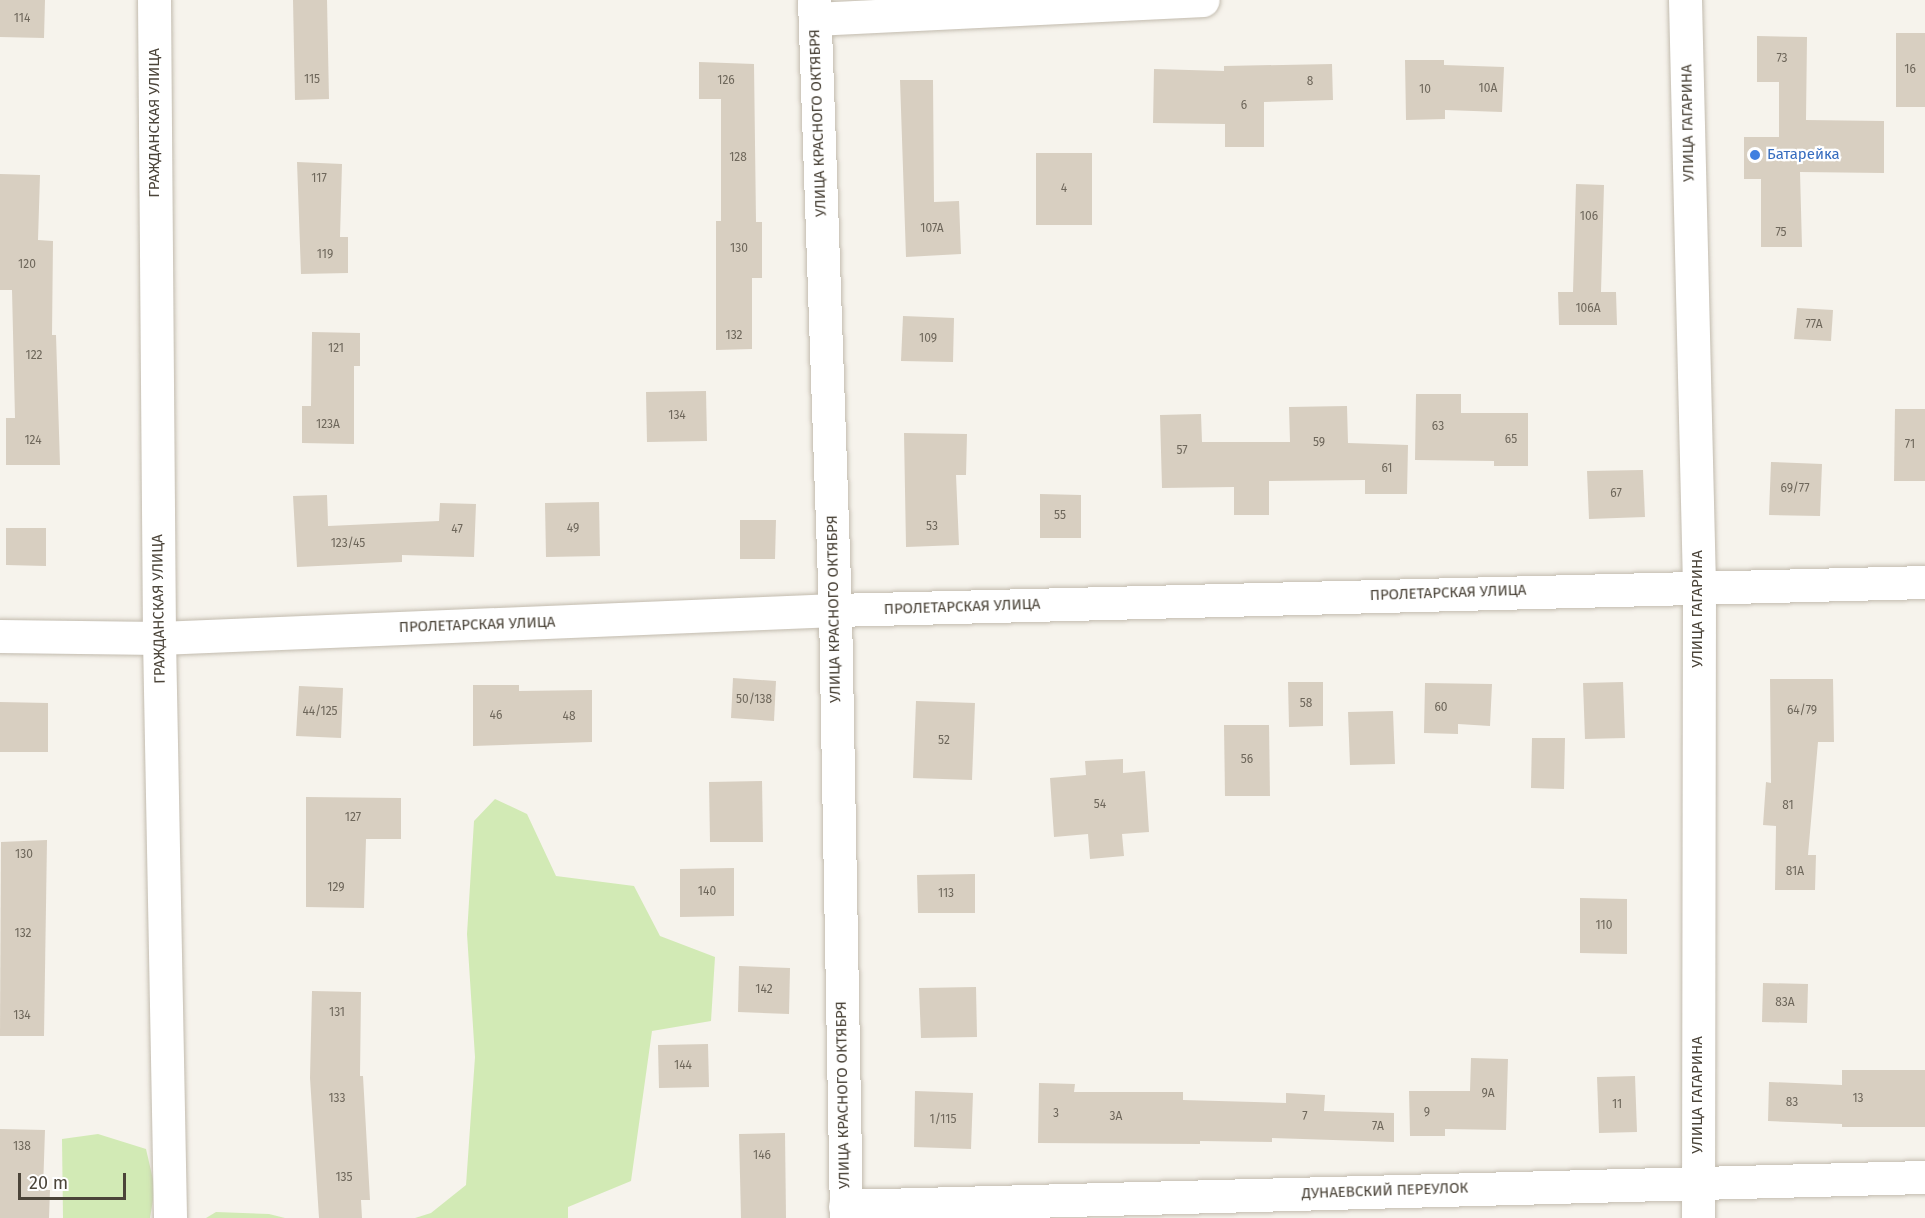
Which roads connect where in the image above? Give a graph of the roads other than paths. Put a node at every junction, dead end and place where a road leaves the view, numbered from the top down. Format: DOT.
graph roads {
  1 [pos="154,0"];
  2 [pos="1203,0"];
  3 [pos="1685,0"];
  4 [pos="814,10"];
  5 [pos="1925,582"];
  6 [pos="1699,586"];
  7 [pos="835,610"];
  8 [pos="0,636"];
  9 [pos="159,638"];
  10 [pos="1925,1177"];
  11 [pos="1698,1182"];
  12 [pos="845,1212"];
  13 [pos="170,1218"];
  14 [pos="1698,1218"];
  1 -- 9 [label="street, ГРАЖДАНСКАЯ УЛИЦА"];
  2 -- 4 [label="street"];
  3 -- 6 [label="street, УЛИЦА ГАГАРИНА"];
  4 -- 7 [label="street, УЛИЦА КРАСНОГО ОКТЯБРЯ"];
  5 -- 6 [label="street, ПРОЛЕТАРСКАЯ УЛИЦА"];
  6 -- 7 [label="street, ПРОЛЕТАРСКАЯ УЛИЦА"];
  6 -- 11 [label="street, УЛИЦА ГАГАРИНА"];
  7 -- 9 [label="street, ПРОЛЕТАРСКАЯ УЛИЦА"];
  7 -- 12 [label="street, УЛИЦА КРАСНОГО ОКТЯБРЯ"];
  8 -- 9 [label="street, ПРОЛЕТАРСКАЯ УЛИЦА"];
  9 -- 13 [label="street, ГРАЖДАНСКАЯ УЛИЦА"];
  10 -- 11 [label="street, ДУНАЕВСКИЙ ПЕРЕУЛОК"];
  11 -- 12 [label="street, ДУНАЕВСКИЙ ПЕРЕУЛОК"];
  11 -- 14 [label="street, УЛИЦА ГАГАРИНА"];
}
